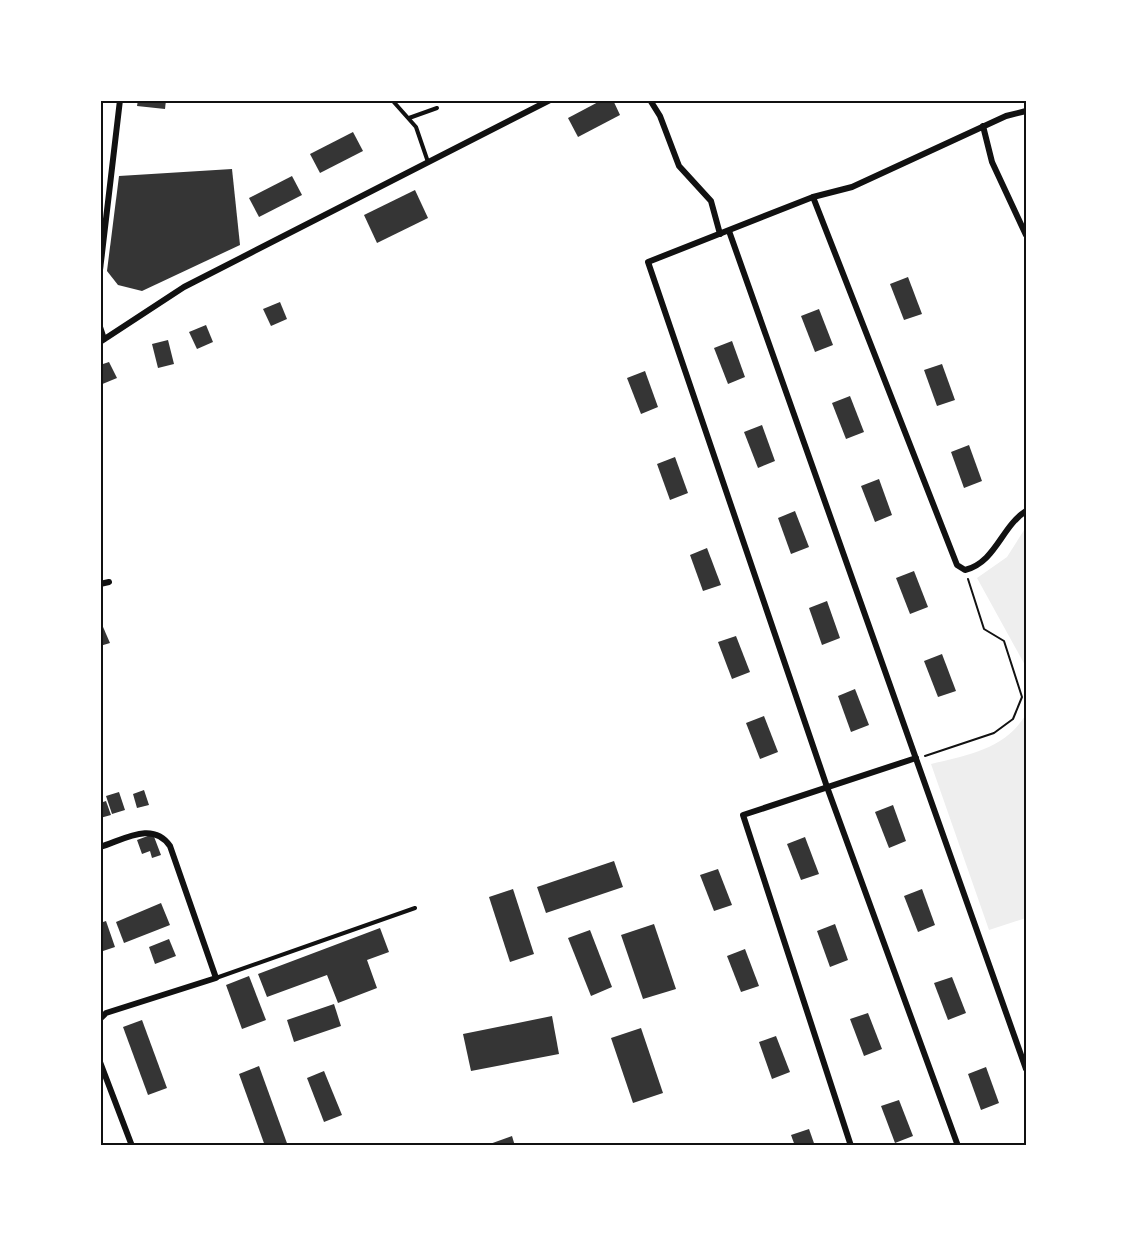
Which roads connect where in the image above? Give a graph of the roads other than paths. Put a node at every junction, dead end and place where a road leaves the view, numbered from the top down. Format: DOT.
graph roads {
  1 [pos="120,100"];
  2 [pos="392,100"];
  3 [pos="550,100"];
  4 [pos="650,100"];
  5 [pos="437,108"];
  6 [pos="1026,111"];
  7 [pos="409,118"];
  8 [pos="983,126"];
  9 [pos="428,162"];
  10 [pos="100,181"];
  11 [pos="110,182"];
  12 [pos="813,197"];
  13 [pos="729,231"];
  14 [pos="720,234"];
  15 [pos="1026,235"];
  16 [pos="100,270"];
  17 [pos="100,327"];
  18 [pos="102,340"];
  19 [pos="1026,511"];
  20 [pos="109,582"];
  21 [pos="100,584"];
  22 [pos="916,758"];
  23 [pos="827,787"];
  24 [pos="100,847"];
  25 [pos="415,908"];
  26 [pos="216,978"];
  27 [pos="100,1019"];
  28 [pos="100,1062"];
  29 [pos="1026,1069"];
  30 [pos="132,1146"];
  31 [pos="851,1146"];
  32 [pos="958,1146"];
  1 -- 11 [label="street"];
  2 -- 7 [label="lane"];
  3 -- 9 [label="street"];
  4 -- 14 [label="street"];
  5 -- 7 [label="lane"];
  6 -- 8 [label="street"];
  7 -- 9 [label="lane"];
  8 -- 12 [label="street"];
  8 -- 15 [label="street"];
  9 -- 18 [label="street"];
  10 -- 11 [label="street"];
  11 -- 16 [label="street"];
  12 -- 13 [label="street"];
  12 -- 19 [label="street"];
  13 -- 14 [label="street"];
  13 -- 22 [label="street"];
  14 -- 23 [label="street"];
  17 -- 18 [label="street"];
  20 -- 21 [label="street"];
  22 -- 23 [label="street"];
  22 -- 29 [label="street"];
  23 -- 31 [label="street"];
  23 -- 32 [label="street"];
  24 -- 26 [label="street"];
  25 -- 26 [label="lane"];
  26 -- 27 [label="street"];
  28 -- 30 [label="street"];
}
